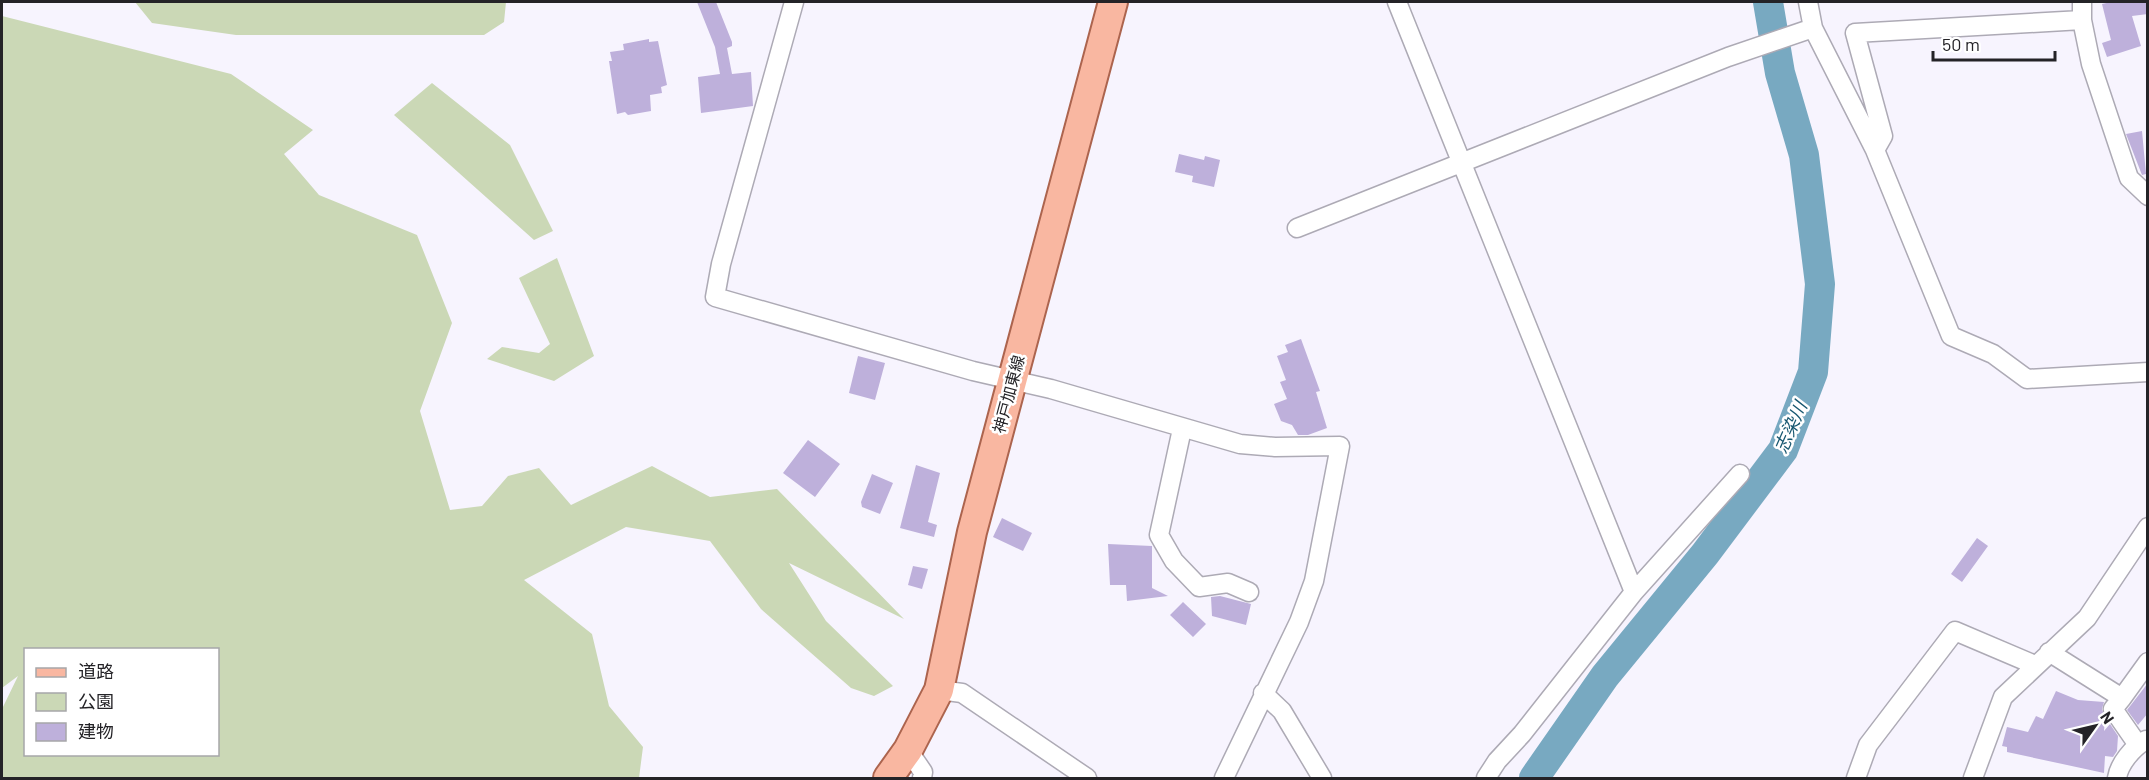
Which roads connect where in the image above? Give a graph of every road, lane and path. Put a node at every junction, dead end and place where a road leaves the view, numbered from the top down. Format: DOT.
graph roads {
  1 [pos="794,2"];
  2 [pos="1113,2"];
  3 [pos="1397,2"];
  4 [pos="1808,2"];
  5 [pos="2082,11"];
  6 [pos="1813,28"];
  7 [pos="1875,150"];
  8 [pos="1464,162"];
  9 [pos="2148,196"];
  10 [pos="1297,228"];
  11 [pos="2148,372"];
  12 [pos="1012,379"];
  13 [pos="1182,429"];
  14 [pos="1740,474"];
  15 [pos="2148,527"];
  16 [pos="1249,592"];
  17 [pos="1634,592"];
  18 [pos="2049,652"];
  19 [pos="2148,662"];
  20 [pos="2035,665"];
  21 [pos="939,690"];
  22 [pos="1263,693"];
  23 [pos="2121,698"];
  24 [pos="2143,742"];
  25 [pos="908,750"];
  26 [pos="888,778"];
  27 [pos="922,778"];
  28 [pos="1087,778"];
  29 [pos="1224,778"];
  30 [pos="1322,778"];
  31 [pos="1486,778"];
  32 [pos="1856,778"];
  33 [pos="1972,778"];
  34 [pos="2117,778"];
  1 -- 12 [label="street"];
  2 -- 12 [label="main road, 神戸加東線"];
  3 -- 8 [label="street"];
  4 -- 6 [label="street"];
  5 -- 7 [label="street"];
  5 -- 9 [label="street"];
  6 -- 7 [label="street"];
  6 -- 8 [label="street"];
  7 -- 11 [label="street"];
  8 -- 10 [label="street"];
  8 -- 17 [label="street"];
  12 -- 13 [label="street"];
  12 -- 21 [label="main road, 神戸加東線"];
  13 -- 16 [label="street"];
  13 -- 22 [label="street"];
  14 -- 17 [label="street"];
  15 -- 18 [label="street"];
  17 -- 31 [label="street"];
  18 -- 20 [label="street"];
  18 -- 23 [label="street"];
  19 -- 23 [label="street"];
  20 -- 32 [label="street"];
  20 -- 33 [label="street"];
  21 -- 25 [label="main road, 神戸加東線"];
  21 -- 28 [label="street"];
  22 -- 29 [label="street"];
  22 -- 30 [label="street"];
  23 -- 24 [label="street"];
  24 -- 34 [label="street"];
  25 -- 26 [label="main road, 神戸加東線"];
  25 -- 27 [label="street"];
}
